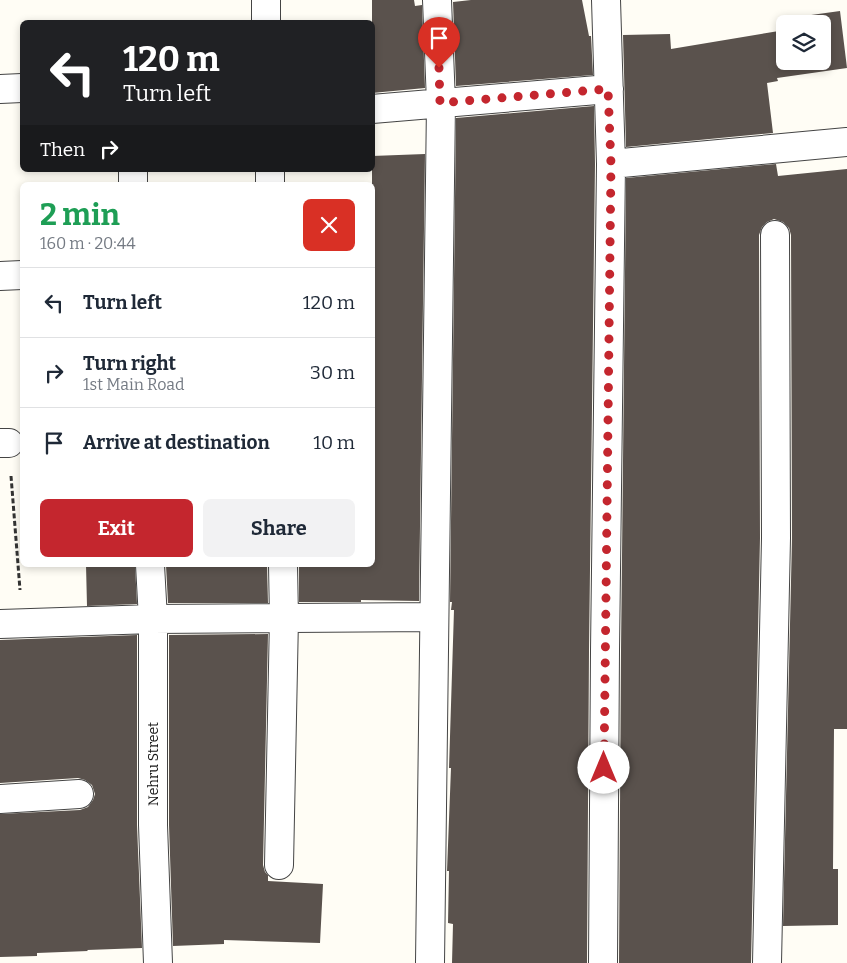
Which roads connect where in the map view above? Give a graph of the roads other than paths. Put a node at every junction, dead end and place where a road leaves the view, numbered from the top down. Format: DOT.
graph roads {
  1 [pos="266,0"];
  2 [pos="437,0"];
  3 [pos="606,0"];
  4 [pos="266,20"];
  5 [pos="20,88"];
  6 [pos="0,89"];
  7 [pos="608,89"];
  8 [pos="440,103"];
  9 [pos="375,109"];
  10 [pos="847,142"];
  11 [pos="611,164"];
  12 [pos="775,235"];
  13 [pos="20,275"];
  14 [pos="0,276"];
  15 [pos="150,567"];
  16 [pos="283,567"];
  17 [pos="434,617"];
  18 [pos="284,618"];
  19 [pos="153,619"];
  20 [pos="11,624"];
  21 [pos="79,794"];
  22 [pos="0,799"];
  23 [pos="279,865"];
  24 [pos="158,963"];
  25 [pos="430,963"];
  26 [pos="603,963"];
  27 [pos="767,963"];
  1 -- 4 [label="street"];
  2 -- 8 [label="street"];
  3 -- 7 [label="street"];
  5 -- 6 [label="street"];
  7 -- 8 [label="street"];
  7 -- 11 [label="street"];
  8 -- 9 [label="street"];
  8 -- 17 [label="street"];
  10 -- 11 [label="street"];
  11 -- 26 [label="street"];
  12 -- 27 [label="street"];
  13 -- 14 [label="street"];
  15 -- 19 [label="street, Nehru Street"];
  16 -- 18 [label="street"];
  17 -- 18 [label="street"];
  17 -- 25 [label="street"];
  18 -- 19 [label="street"];
  18 -- 23 [label="street"];
  19 -- 20 [label="street"];
  19 -- 24 [label="street, Nehru Street"];
  21 -- 22 [label="street"];
}
